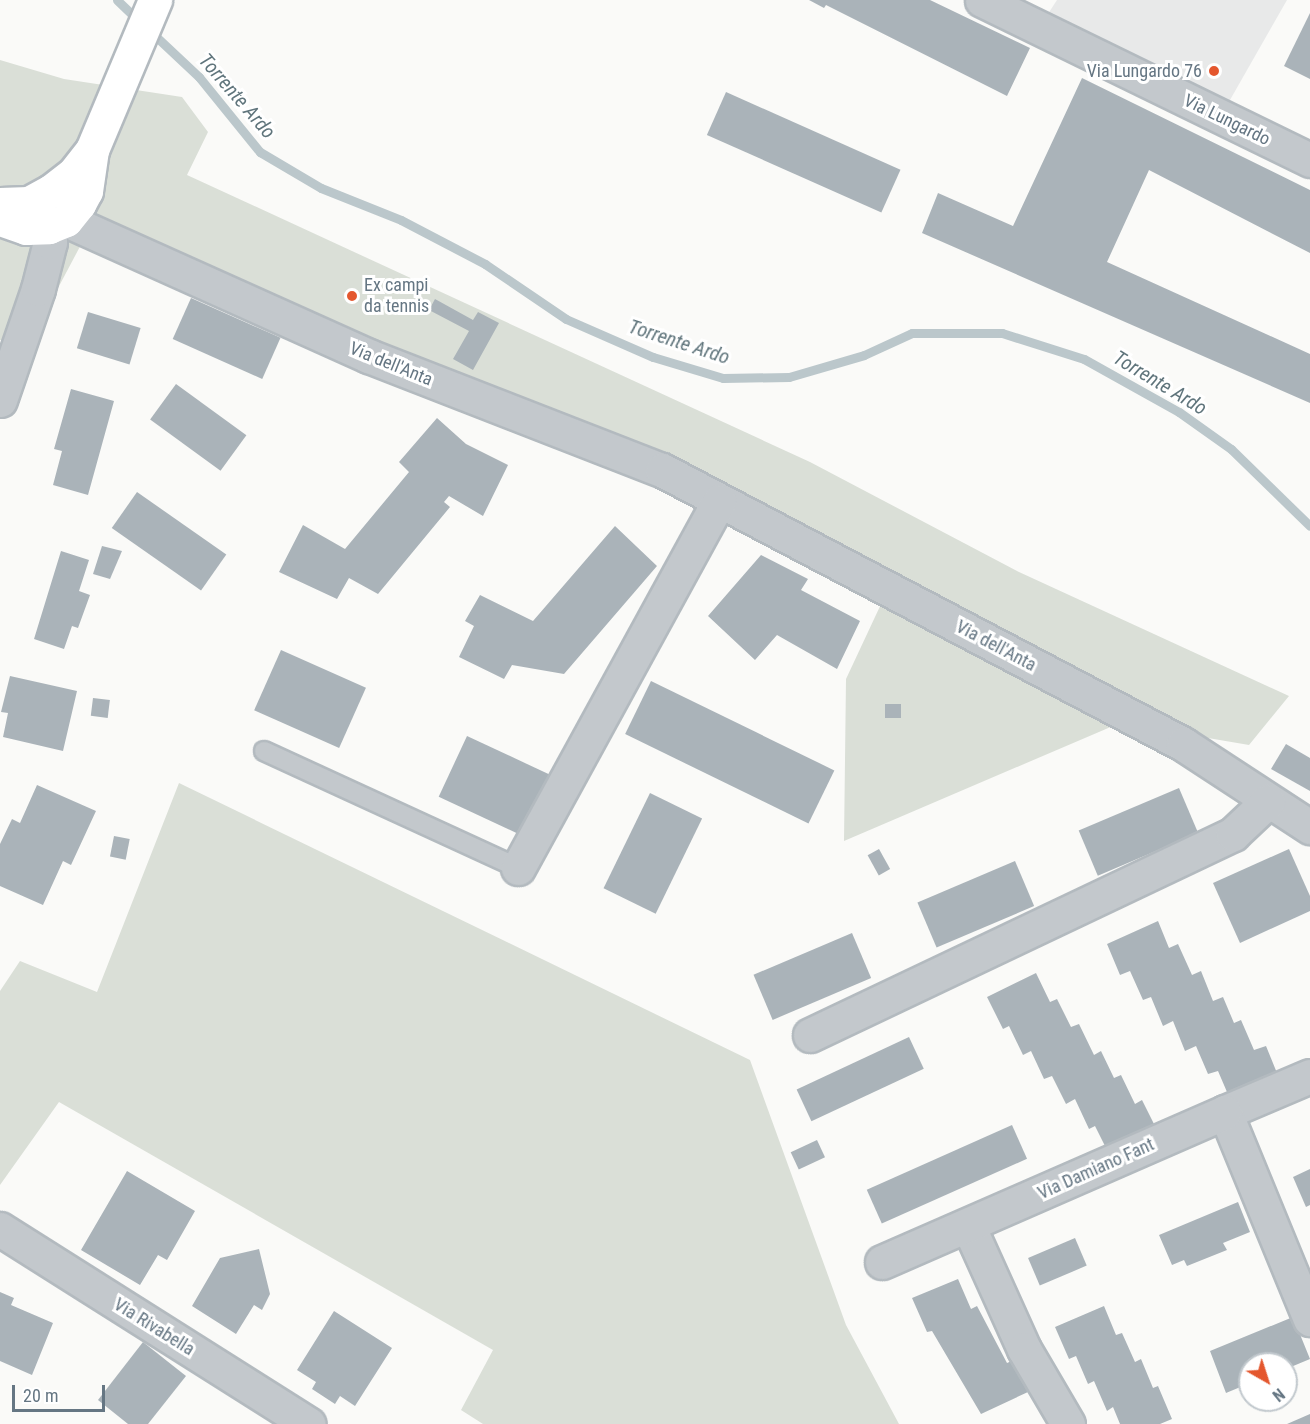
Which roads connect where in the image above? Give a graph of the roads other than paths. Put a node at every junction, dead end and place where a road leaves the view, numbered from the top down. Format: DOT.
graph roads {
  1 [pos="155,0"];
  2 [pos="982,0"];
  3 [pos="1310,160"];
  4 [pos="83,161"];
  5 [pos="0,204"];
  6 [pos="57,218"];
  7 [pos="0,219"];
  8 [pos="0,400"];
  9 [pos="719,501"];
  10 [pos="264,751"];
  11 [pos="1268,801"];
  12 [pos="1310,827"];
  13 [pos="518,868"];
  14 [pos="810,1035"];
  15 [pos="1310,1076"];
  16 [pos="1225,1112"];
  17 [pos="968,1226"];
  18 [pos="0,1229"];
  19 [pos="882,1262"];
  20 [pos="1310,1320"];
  21 [pos="308,1424"];
  22 [pos="1068,1424"];
  1 -- 4 [label="main road"];
  2 -- 3 [label="street, Via Lungardo"];
  4 -- 5 [label="main road"];
  4 -- 6 [label="main road"];
  6 -- 7 [label="main road"];
  6 -- 8 [label="street"];
  6 -- 9 [label="street, Via dell'Anta"];
  9 -- 11 [label="street, Via dell'Anta"];
  9 -- 13 [label="street"];
  10 -- 13 [label="lane"];
  11 -- 12 [label="street, Via dell'Anta"];
  11 -- 14 [label="street"];
  15 -- 16 [label="street, Via Damiano Fant"];
  16 -- 17 [label="street, Via Damiano Fant"];
  16 -- 20 [label="street"];
  17 -- 19 [label="street, Via Damiano Fant"];
  17 -- 22 [label="street"];
  18 -- 21 [label="street, Via Rivabella"];
}
